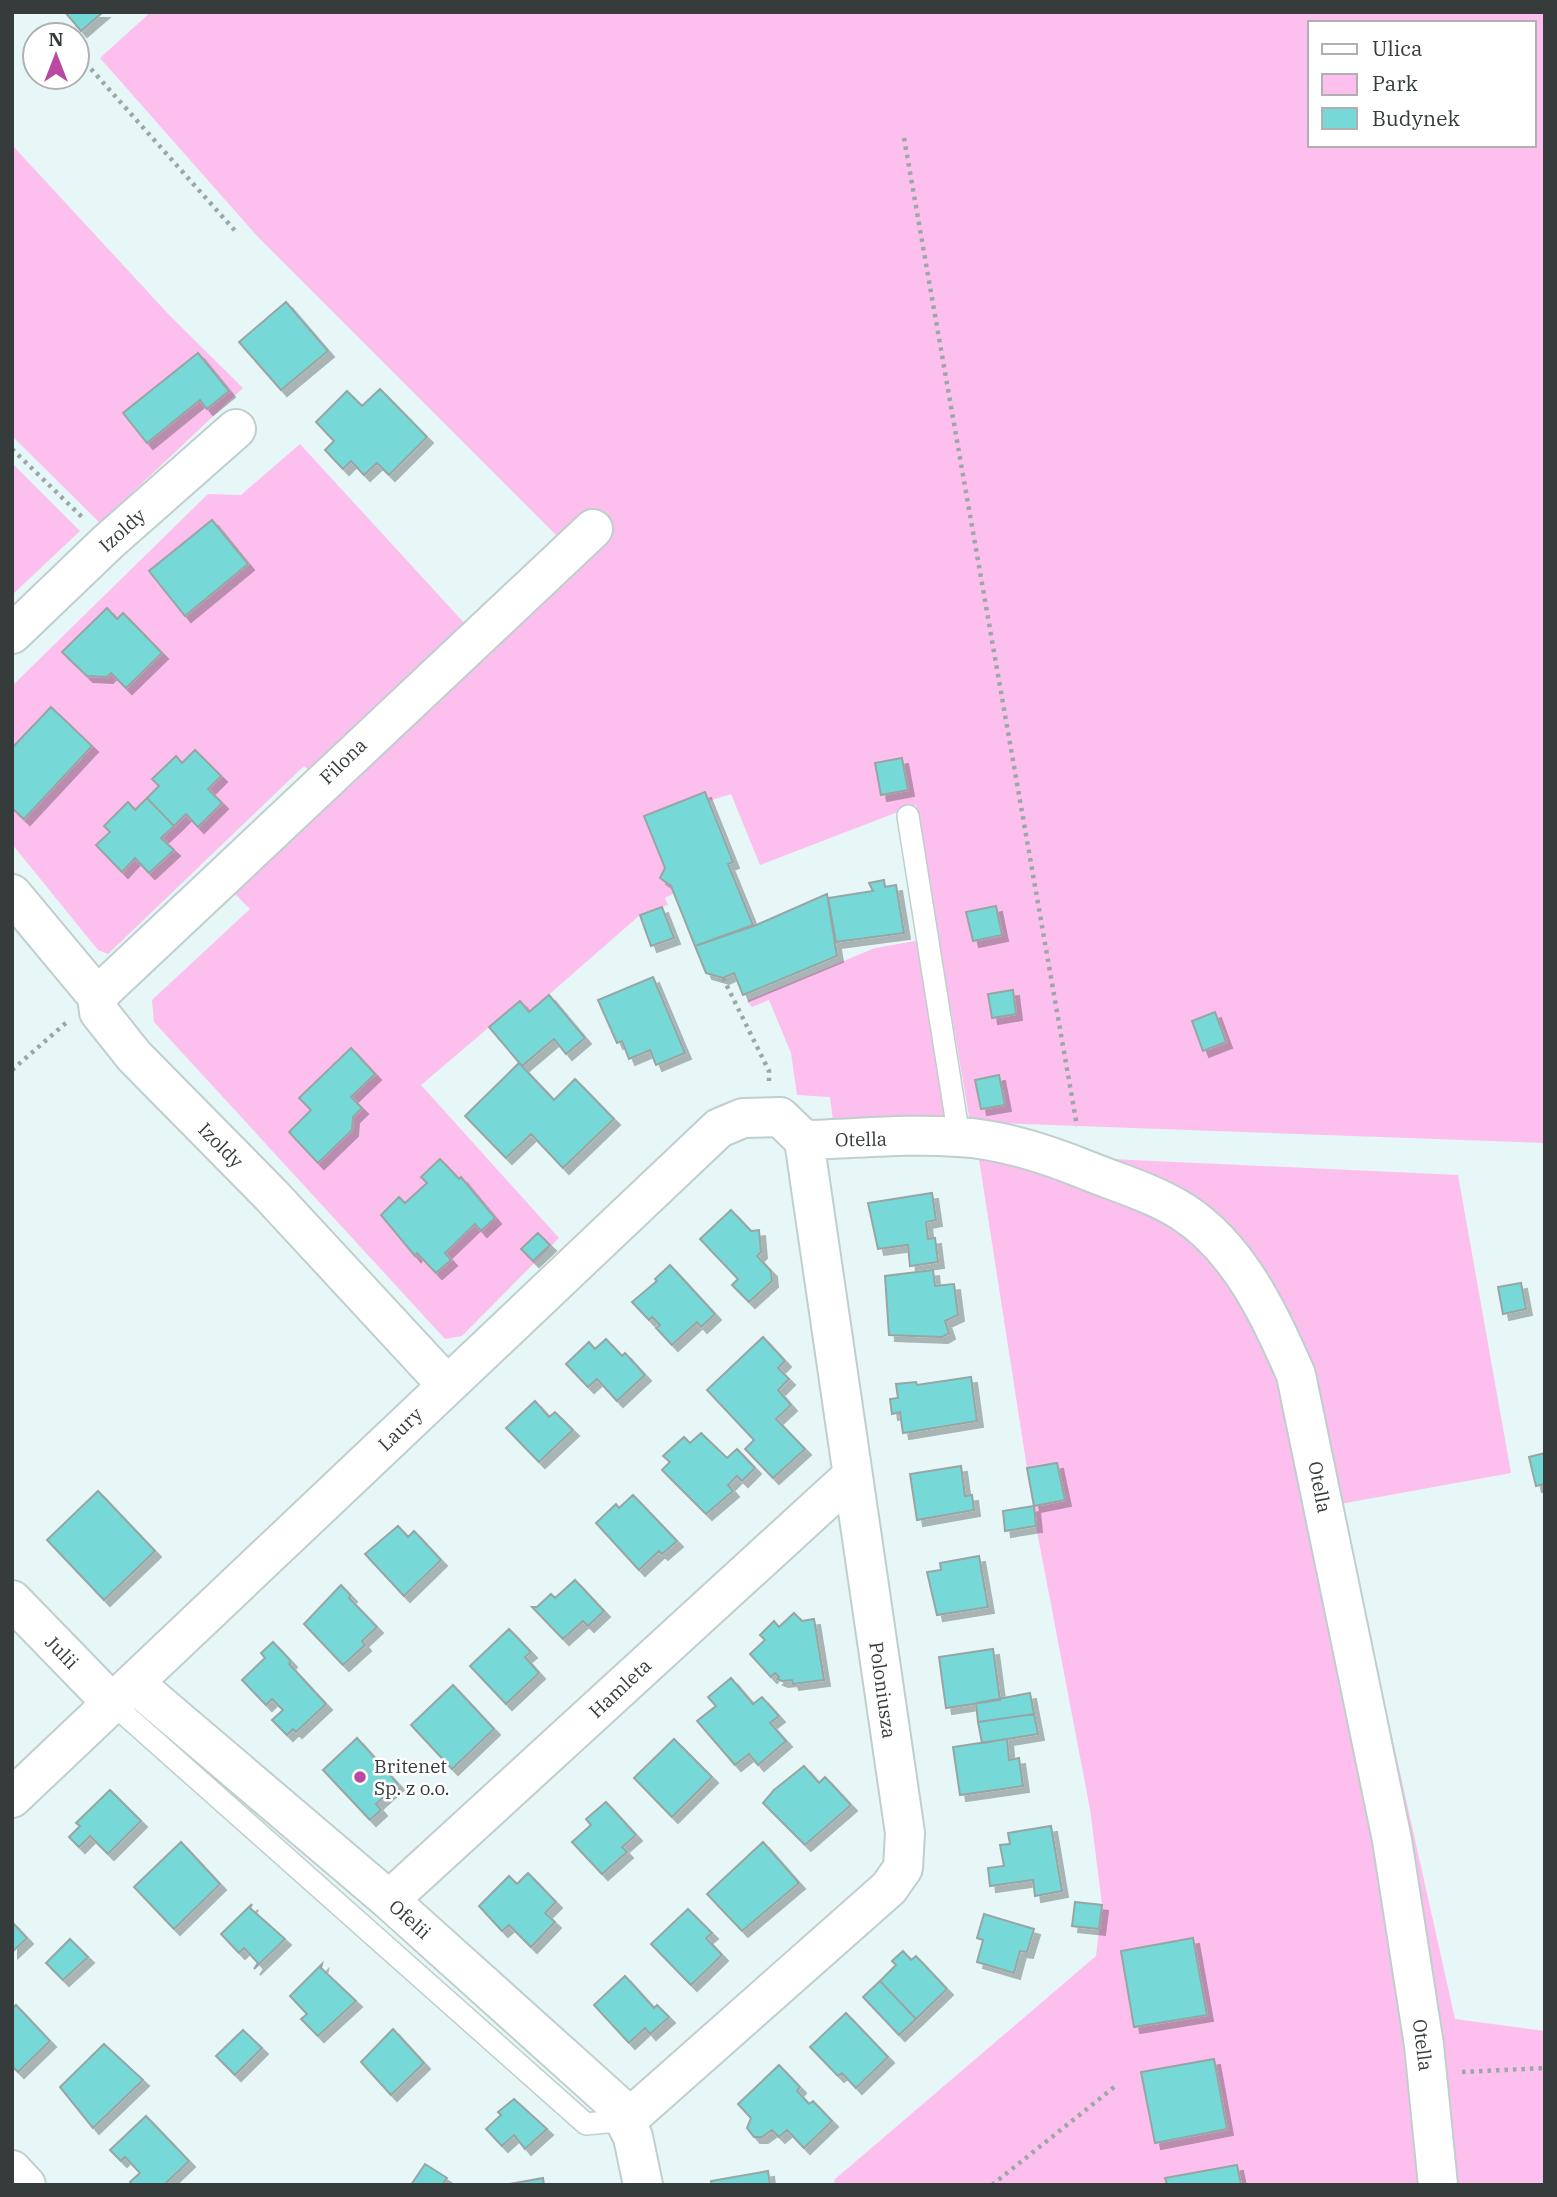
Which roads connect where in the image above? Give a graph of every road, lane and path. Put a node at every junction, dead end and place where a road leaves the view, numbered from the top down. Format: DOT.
graph roads {
  1 [pos="91,69"];
  2 [pos="904,138"];
  3 [pos="237,233"];
  4 [pos="236,429"];
  5 [pos="12,449"];
  6 [pos="593,529"];
  7 [pos="108,542"];
  8 [pos="12,634"];
  9 [pos="908,817"];
  10 [pos="12,894"];
  11 [pos="98,1004"];
  12 [pos="12,1070"];
  13 [pos="1077,1126"];
  14 [pos="959,1136"];
  15 [pos="804,1140"];
  16 [pos="446,1384"];
  17 [pos="852,1476"];
  18 [pos="12,1600"];
  19 [pos="123,1693"];
  20 [pos="12,1798"];
  21 [pos="389,1900"];
  22 [pos="1545,2068"];
  23 [pos="1471,2072"];
  24 [pos="1118,2084"];
  25 [pos="627,2120"];
  26 [pos="12,2170"];
  27 [pos="26,2185"];
  28 [pos="643,2185"];
  29 [pos="992,2185"];
  30 [pos="1438,2185"];
  1 -- 3 [label="path"];
  2 -- 13 [label="path"];
  4 -- 7 [label="street, Izoldy"];
  5 -- 7 [label="path"];
  6 -- 11 [label="street, Filona"];
  7 -- 8 [label="street, Izoldy"];
  9 -- 14 [label="lane"];
  10 -- 11 [label="street, Izoldy"];
  11 -- 12 [label="path"];
  11 -- 16 [label="street, Izoldy"];
  14 -- 15 [label="street, Otella"];
  14 -- 30 [label="street, Otella"];
  15 -- 16 [label="street, Laury"];
  15 -- 17 [label="street, Poloniusza"];
  16 -- 19 [label="street, Laury"];
  17 -- 21 [label="street, Hamleta"];
  17 -- 25 [label="street, Poloniusza"];
  18 -- 19 [label="street, Julii"];
  19 -- 20 [label="street, Laury"];
  19 -- 21 [label="street, Ofelii"];
  19 -- 25 [label="lane"];
  21 -- 25 [label="street, Ofelii"];
  22 -- 23 [label="path"];
  24 -- 29 [label="path"];
  25 -- 28 [label="street, Ofelii"];
  26 -- 27 [label="street"];
}
